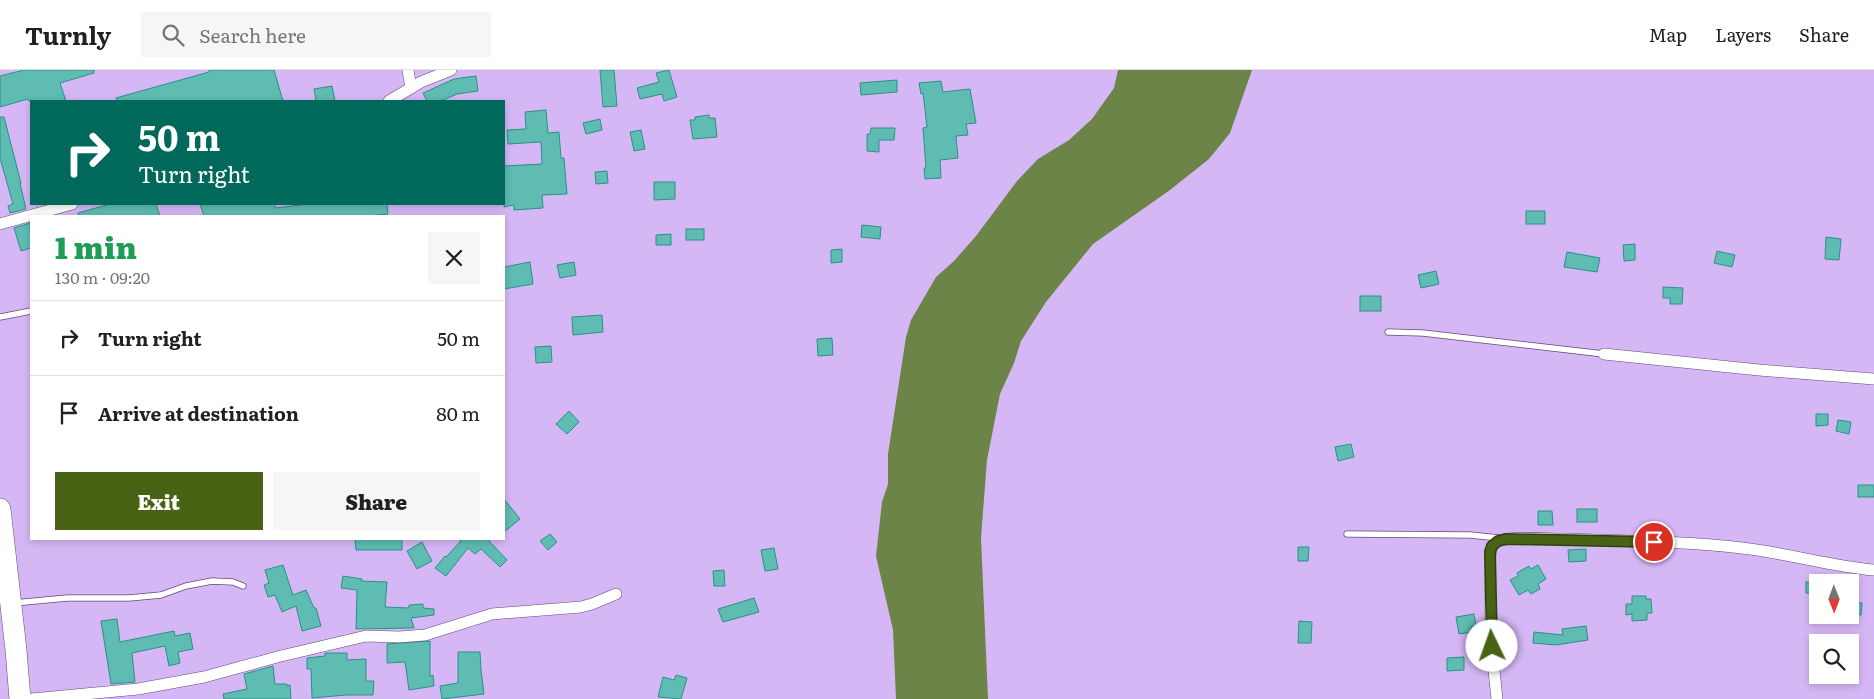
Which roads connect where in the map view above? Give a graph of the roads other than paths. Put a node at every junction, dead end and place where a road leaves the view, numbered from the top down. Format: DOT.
graph roads {
  1 [pos="408,70"];
  2 [pos="451,70"];
  3 [pos="411,88"];
  4 [pos="391,100"];
  5 [pos="68,205"];
  6 [pos="32,215"];
  7 [pos="30,216"];
  8 [pos="0,224"];
  9 [pos="30,311"];
  10 [pos="0,317"];
  11 [pos="1388,332"];
  12 [pos="1604,354"];
  13 [pos="1874,379"];
  14 [pos="0,509"];
  15 [pos="1346,534"];
  16 [pos="1506,539"];
  17 [pos="1874,570"];
  18 [pos="243,586"];
  19 [pos="616,594"];
  20 [pos="11,603"];
  21 [pos="20,699"];
  22 [pos="32,699"];
  23 [pos="1497,699"];
  1 -- 3 [label="street"];
  2 -- 3 [label="street"];
  3 -- 4 [label="street"];
  5 -- 6 [label="street"];
  7 -- 8 [label="street"];
  9 -- 10 [label="lane"];
  11 -- 12 [label="lane"];
  12 -- 13 [label="street"];
  14 -- 20 [label="highway"];
  15 -- 16 [label="lane"];
  16 -- 17 [label="street"];
  16 -- 23 [label="street"];
  18 -- 20 [label="lane"];
  19 -- 22 [label="street"];
  20 -- 21 [label="highway"];
}
